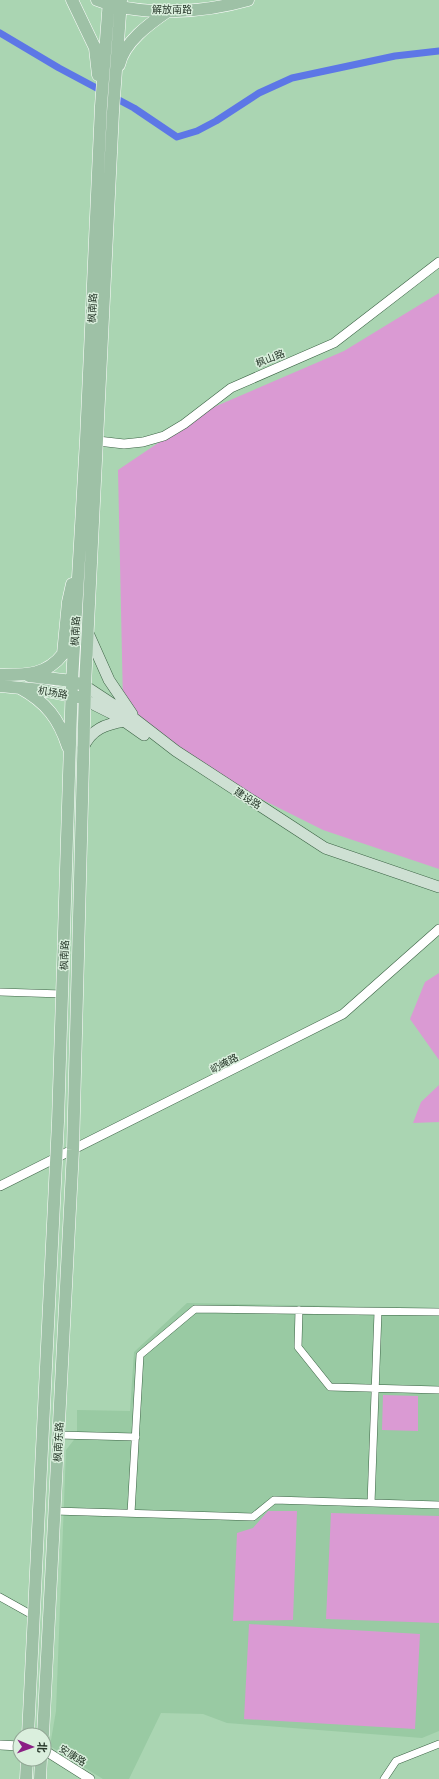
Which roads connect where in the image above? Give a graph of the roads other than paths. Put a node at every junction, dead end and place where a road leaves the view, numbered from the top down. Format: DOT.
graph roads {
  1 [pos="72,0"];
  2 [pos="248,0"];
  3 [pos="105,1"];
  4 [pos="121,4"];
  5 [pos="168,11"];
  6 [pos="101,81"];
  7 [pos="116,83"];
  8 [pos="113,112"];
  9 [pos="439,262"];
  10 [pos="98,441"];
  11 [pos="79,566"];
  12 [pos="88,632"];
  13 [pos="0,675"];
  14 [pos="16,675"];
  15 [pos="72,681"];
  16 [pos="0,686"];
  17 [pos="85,686"];
  18 [pos="20,688"];
  19 [pos="72,696"];
  20 [pos="85,700"];
  21 [pos="137,721"];
  22 [pos="125,722"];
  23 [pos="83,748"];
  24 [pos="70,754"];
  25 [pos="439,886"];
  26 [pos="439,894"];
  27 [pos="439,929"];
  28 [pos="0,992"];
  29 [pos="62,994"];
  30 [pos="72,1150"];
  31 [pos="57,1157"];
  32 [pos="0,1186"];
  33 [pos="299,1310"];
  34 [pos="378,1312"];
  35 [pos="439,1312"];
  36 [pos="376,1388"];
  37 [pos="439,1390"];
  38 [pos="58,1435"];
  39 [pos="136,1437"];
  40 [pos="371,1503"];
  41 [pos="439,1505"];
  42 [pos="54,1511"];
  43 [pos="131,1513"];
  44 [pos="0,1597"];
  45 [pos="34,1616"];
  46 [pos="28,1727"];
  47 [pos="43,1727"];
  48 [pos="439,1744"];
  49 [pos="0,1745"];
  50 [pos="12,1746"];
  51 [pos="52,1755"];
  52 [pos="27,1767"];
  53 [pos="41,1767"];
  54 [pos="26,1779"];
  55 [pos="40,1779"];
  56 [pos="90,1779"];
  57 [pos="384,1779"];
  1 -- 6 [label="main road"];
  2 -- 5 [label="main road, 解放南路"];
  3 -- 4 [label="main road, 解放南路"];
  3 -- 6 [label="main road"];
  4 -- 5 [label="main road, 解放南路"];
  4 -- 7 [label="main road, 枫南路"];
  5 -- 7 [label="main road, 枫南路"];
  6 -- 11 [label="main road, 枫南路"];
  7 -- 8 [label="main road, 枫南路"];
  7 -- 8 [label="main road, 枫南路"];
  8 -- 10 [label="main road, 枫南路"];
  9 -- 10 [label="street, 枫山路"];
  10 -- 12 [label="main road, 枫南路"];
  11 -- 14 [label="main road"];
  11 -- 15 [label="main road, 枫南路"];
  12 -- 17 [label="main road, 枫南路"];
  12 -- 21 [label="main road"];
  13 -- 14 [label="main road"];
  14 -- 15 [label="main road, 机场路"];
  15 -- 17 [label="main road, 建设路"];
  15 -- 19 [label="main road, 枫南路"];
  16 -- 18 [label="main road, 机场路"];
  17 -- 20 [label="main road, 枫南路"];
  17 -- 21 [label="main road, 建设路"];
  18 -- 19 [label="main road, 机场路"];
  18 -- 24 [label="main road"];
  19 -- 20 [label="main road, 机场路"];
  19 -- 24 [label="main road, 枫南路"];
  20 -- 22 [label="main road, 建设路"];
  20 -- 23 [label="main road, 枫南路"];
  21 -- 25 [label="main road, 建设路"];
  22 -- 23 [label="main road"];
  22 -- 26 [label="main road, 建设路"];
  23 -- 30 [label="main road, 枫南路"];
  24 -- 29 [label="main road, 枫南路"];
  27 -- 30 [label="street, 屷崦路"];
  28 -- 29 [label="street"];
  29 -- 31 [label="main road, 枫南路"];
  30 -- 31 [label="street, 屷崦路"];
  30 -- 38 [label="main road, 枫南东路"];
  31 -- 32 [label="street, 屷崦路"];
  31 -- 45 [label="main road, 枫南路"];
  33 -- 34 [label="street"];
  33 -- 36 [label="street"];
  33 -- 39 [label="street"];
  34 -- 35 [label="street"];
  34 -- 36 [label="street"];
  36 -- 37 [label="street"];
  36 -- 40 [label="street"];
  38 -- 39 [label="street"];
  38 -- 42 [label="main road, 枫南东路"];
  39 -- 43 [label="street"];
  40 -- 41 [label="street"];
  40 -- 43 [label="street"];
  42 -- 43 [label="street"];
  42 -- 47 [label="main road, 枫南东路"];
  44 -- 45 [label="street"];
  45 -- 46 [label="main road, 枫南路"];
  48 -- 57 [label="street"];
  49 -- 50 [label="street"];
  51 -- 56 [label="street, 安康路"];
  52 -- 54 [label="main road"];
  53 -- 55 [label="main road"];
}
